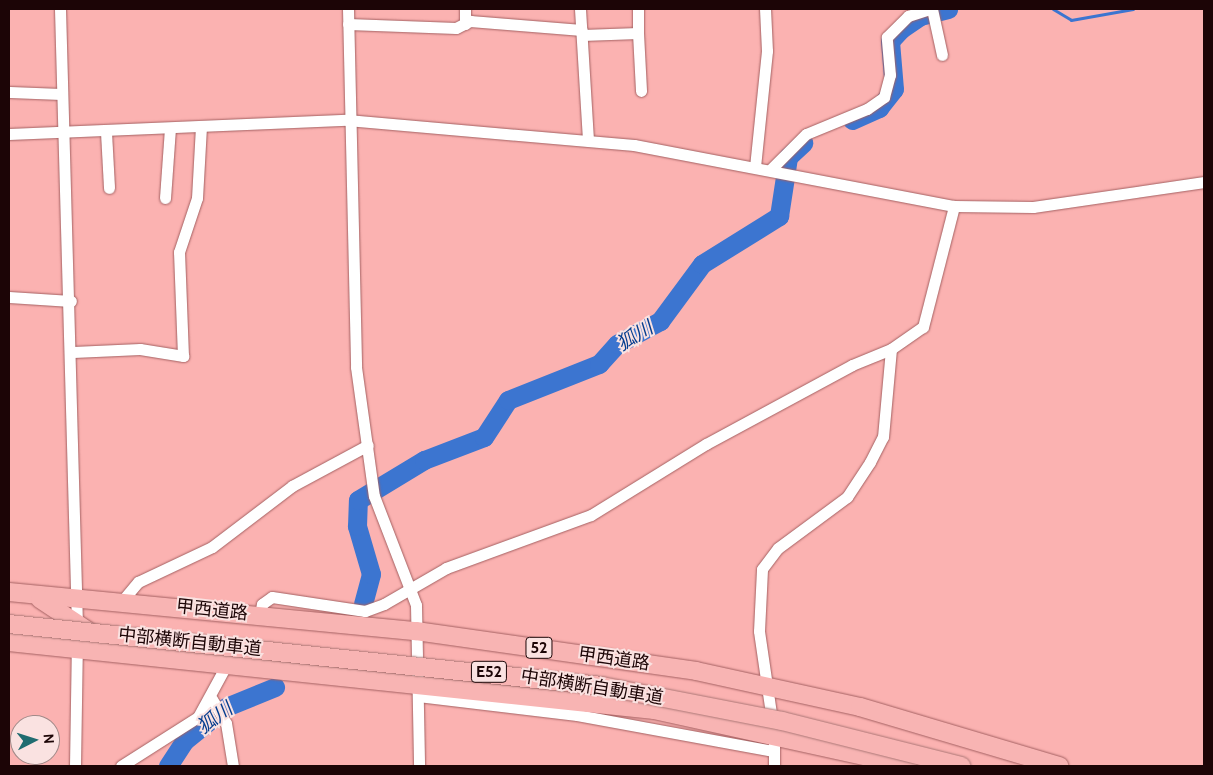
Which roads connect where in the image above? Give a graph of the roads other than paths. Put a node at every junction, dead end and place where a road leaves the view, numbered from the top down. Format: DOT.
graph roads {
  1 [pos="60,9"];
  2 [pos="348,9"];
  3 [pos="465,9"];
  4 [pos="580,9"];
  5 [pos="638,9"];
  6 [pos="765,9"];
  7 [pos="931,9"];
  8 [pos="348,24"];
  9 [pos="465,24"];
  10 [pos="582,32"];
  11 [pos="638,33"];
  12 [pos="942,55"];
  13 [pos="641,91"];
  14 [pos="9,92"];
  15 [pos="62,94"];
  16 [pos="347,120"];
  17 [pos="201,127"];
  18 [pos="170,129"];
  19 [pos="106,132"];
  20 [pos="9,134"];
  21 [pos="64,135"];
  22 [pos="588,141"];
  23 [pos="755,167"];
  24 [pos="770,170"];
  25 [pos="1204,182"];
  26 [pos="110,188"];
  27 [pos="165,198"];
  28 [pos="954,206"];
  29 [pos="9,297"];
  30 [pos="71,300"];
  31 [pos="891,350"];
  32 [pos="73,352"];
  33 [pos="368,445"];
  34 [pos="410,588"];
  35 [pos="15,592"];
  36 [pos="78,598"];
  37 [pos="122,601"];
  38 [pos="260,615"];
  39 [pos="77,623"];
  40 [pos="9,624"];
  41 [pos="416,631"];
  42 [pos="9,642"];
  43 [pos="77,648"];
  44 [pos="143,654"];
  45 [pos="228,662"];
  46 [pos="767,685"];
  47 [pos="417,689"];
  48 [pos="212,699"];
  49 [pos="774,742"];
  50 [pos="75,766"];
  51 [pos="121,766"];
  52 [pos="233,766"];
  53 [pos="419,766"];
  54 [pos="774,766"];
  55 [pos="908,766"];
  56 [pos="961,766"];
  57 [pos="1059,766"];
  1 -- 15 [label="street"];
  2 -- 8 [label="street"];
  3 -- 9 [label="street"];
  4 -- 10 [label="street"];
  5 -- 11 [label="street"];
  6 -- 23 [label="street"];
  7 -- 12 [label="street"];
  7 -- 24 [label="street"];
  8 -- 9 [label="street"];
  8 -- 16 [label="street"];
  9 -- 10 [label="street"];
  10 -- 11 [label="street"];
  10 -- 22 [label="street"];
  11 -- 13 [label="street"];
  14 -- 15 [label="street"];
  15 -- 21 [label="street"];
  16 -- 17 [label="street"];
  16 -- 22 [label="street"];
  16 -- 33 [label="street"];
  17 -- 18 [label="street"];
  17 -- 32 [label="street"];
  18 -- 19 [label="street"];
  18 -- 27 [label="street"];
  19 -- 21 [label="street"];
  19 -- 26 [label="street"];
  20 -- 21 [label="street"];
  21 -- 30 [label="street"];
  22 -- 23 [label="street"];
  23 -- 24 [label="street"];
  24 -- 28 [label="street"];
  25 -- 28 [label="street"];
  28 -- 31 [label="street"];
  29 -- 30 [label="street"];
  30 -- 32 [label="street"];
  31 -- 34 [label="street"];
  31 -- 46 [label="street"];
  32 -- 36 [label="street"];
  33 -- 34 [label="street"];
  33 -- 37 [label="street"];
  34 -- 38 [label="street"];
  34 -- 41 [label="street"];
  35 -- 36 [label="highway, 甲西道路 / 52"];
  35 -- 39 [label="highway"];
  36 -- 37 [label="highway, 甲西道路 / 52"];
  36 -- 39 [label="street"];
  37 -- 38 [label="highway, 甲西道路 / 52"];
  38 -- 41 [label="highway, 甲西道路 / 52"];
  39 -- 43 [label="street"];
  39 -- 44 [label="highway"];
  40 -- 56 [label="highway, 中部横断自動車道 / E52, bridge"];
  41 -- 46 [label="highway, 甲西道路 / 52"];
  41 -- 47 [label="street"];
  42 -- 43 [label="highway"];
  43 -- 44 [label="highway"];
  43 -- 50 [label="street"];
  44 -- 45 [label="highway"];
  45 -- 47 [label="highway"];
  45 -- 48 [label="street"];
  46 -- 49 [label="street"];
  46 -- 57 [label="highway, 甲西道路 / 52"];
  47 -- 49 [label="highway"];
  47 -- 53 [label="street"];
  48 -- 51 [label="street"];
  48 -- 52 [label="street"];
  49 -- 54 [label="street"];
  49 -- 55 [label="highway"];
}
